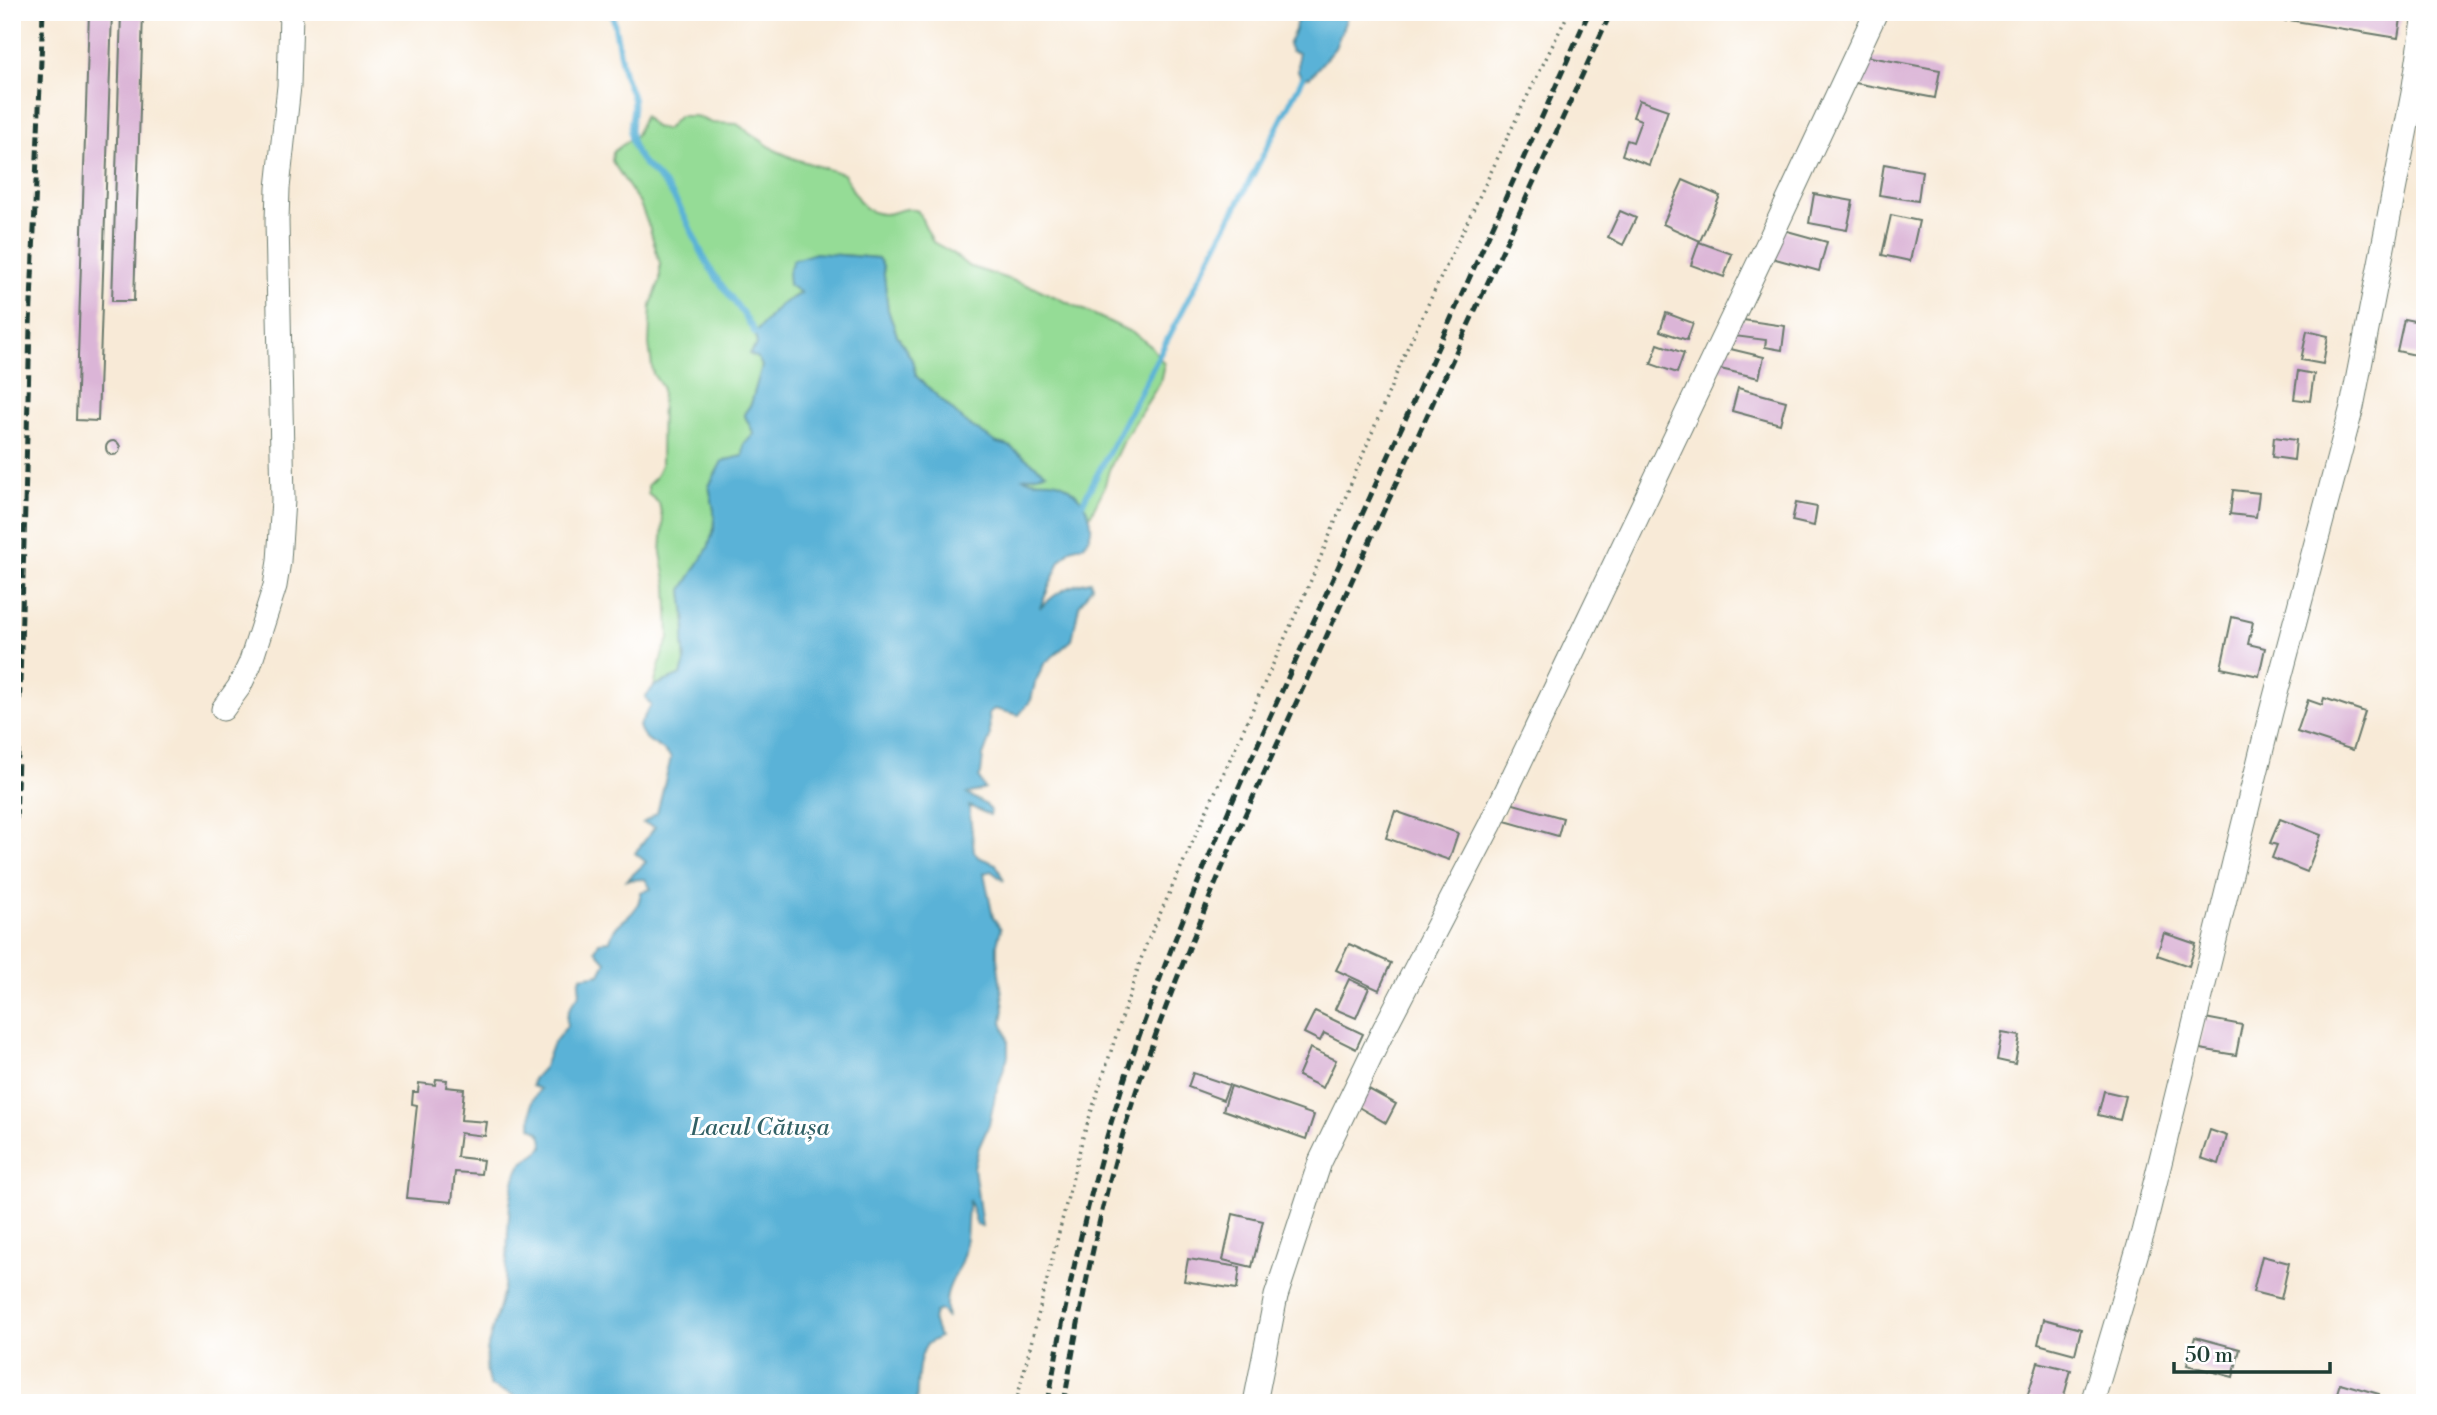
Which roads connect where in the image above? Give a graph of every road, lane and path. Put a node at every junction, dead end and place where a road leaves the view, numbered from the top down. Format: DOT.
graph roads {
  1 [pos="291,12"];
  2 [pos="1570,12"];
  3 [pos="1876,12"];
  4 [pos="2425,14"];
  5 [pos="223,709"];
  6 [pos="1016,1403"];
  7 [pos="1255,1403"];
  8 [pos="2092,1403"];
  1 -- 5 [label="street"];
  2 -- 6 [label="path"];
  3 -- 7 [label="street"];
  4 -- 8 [label="street"];
}
